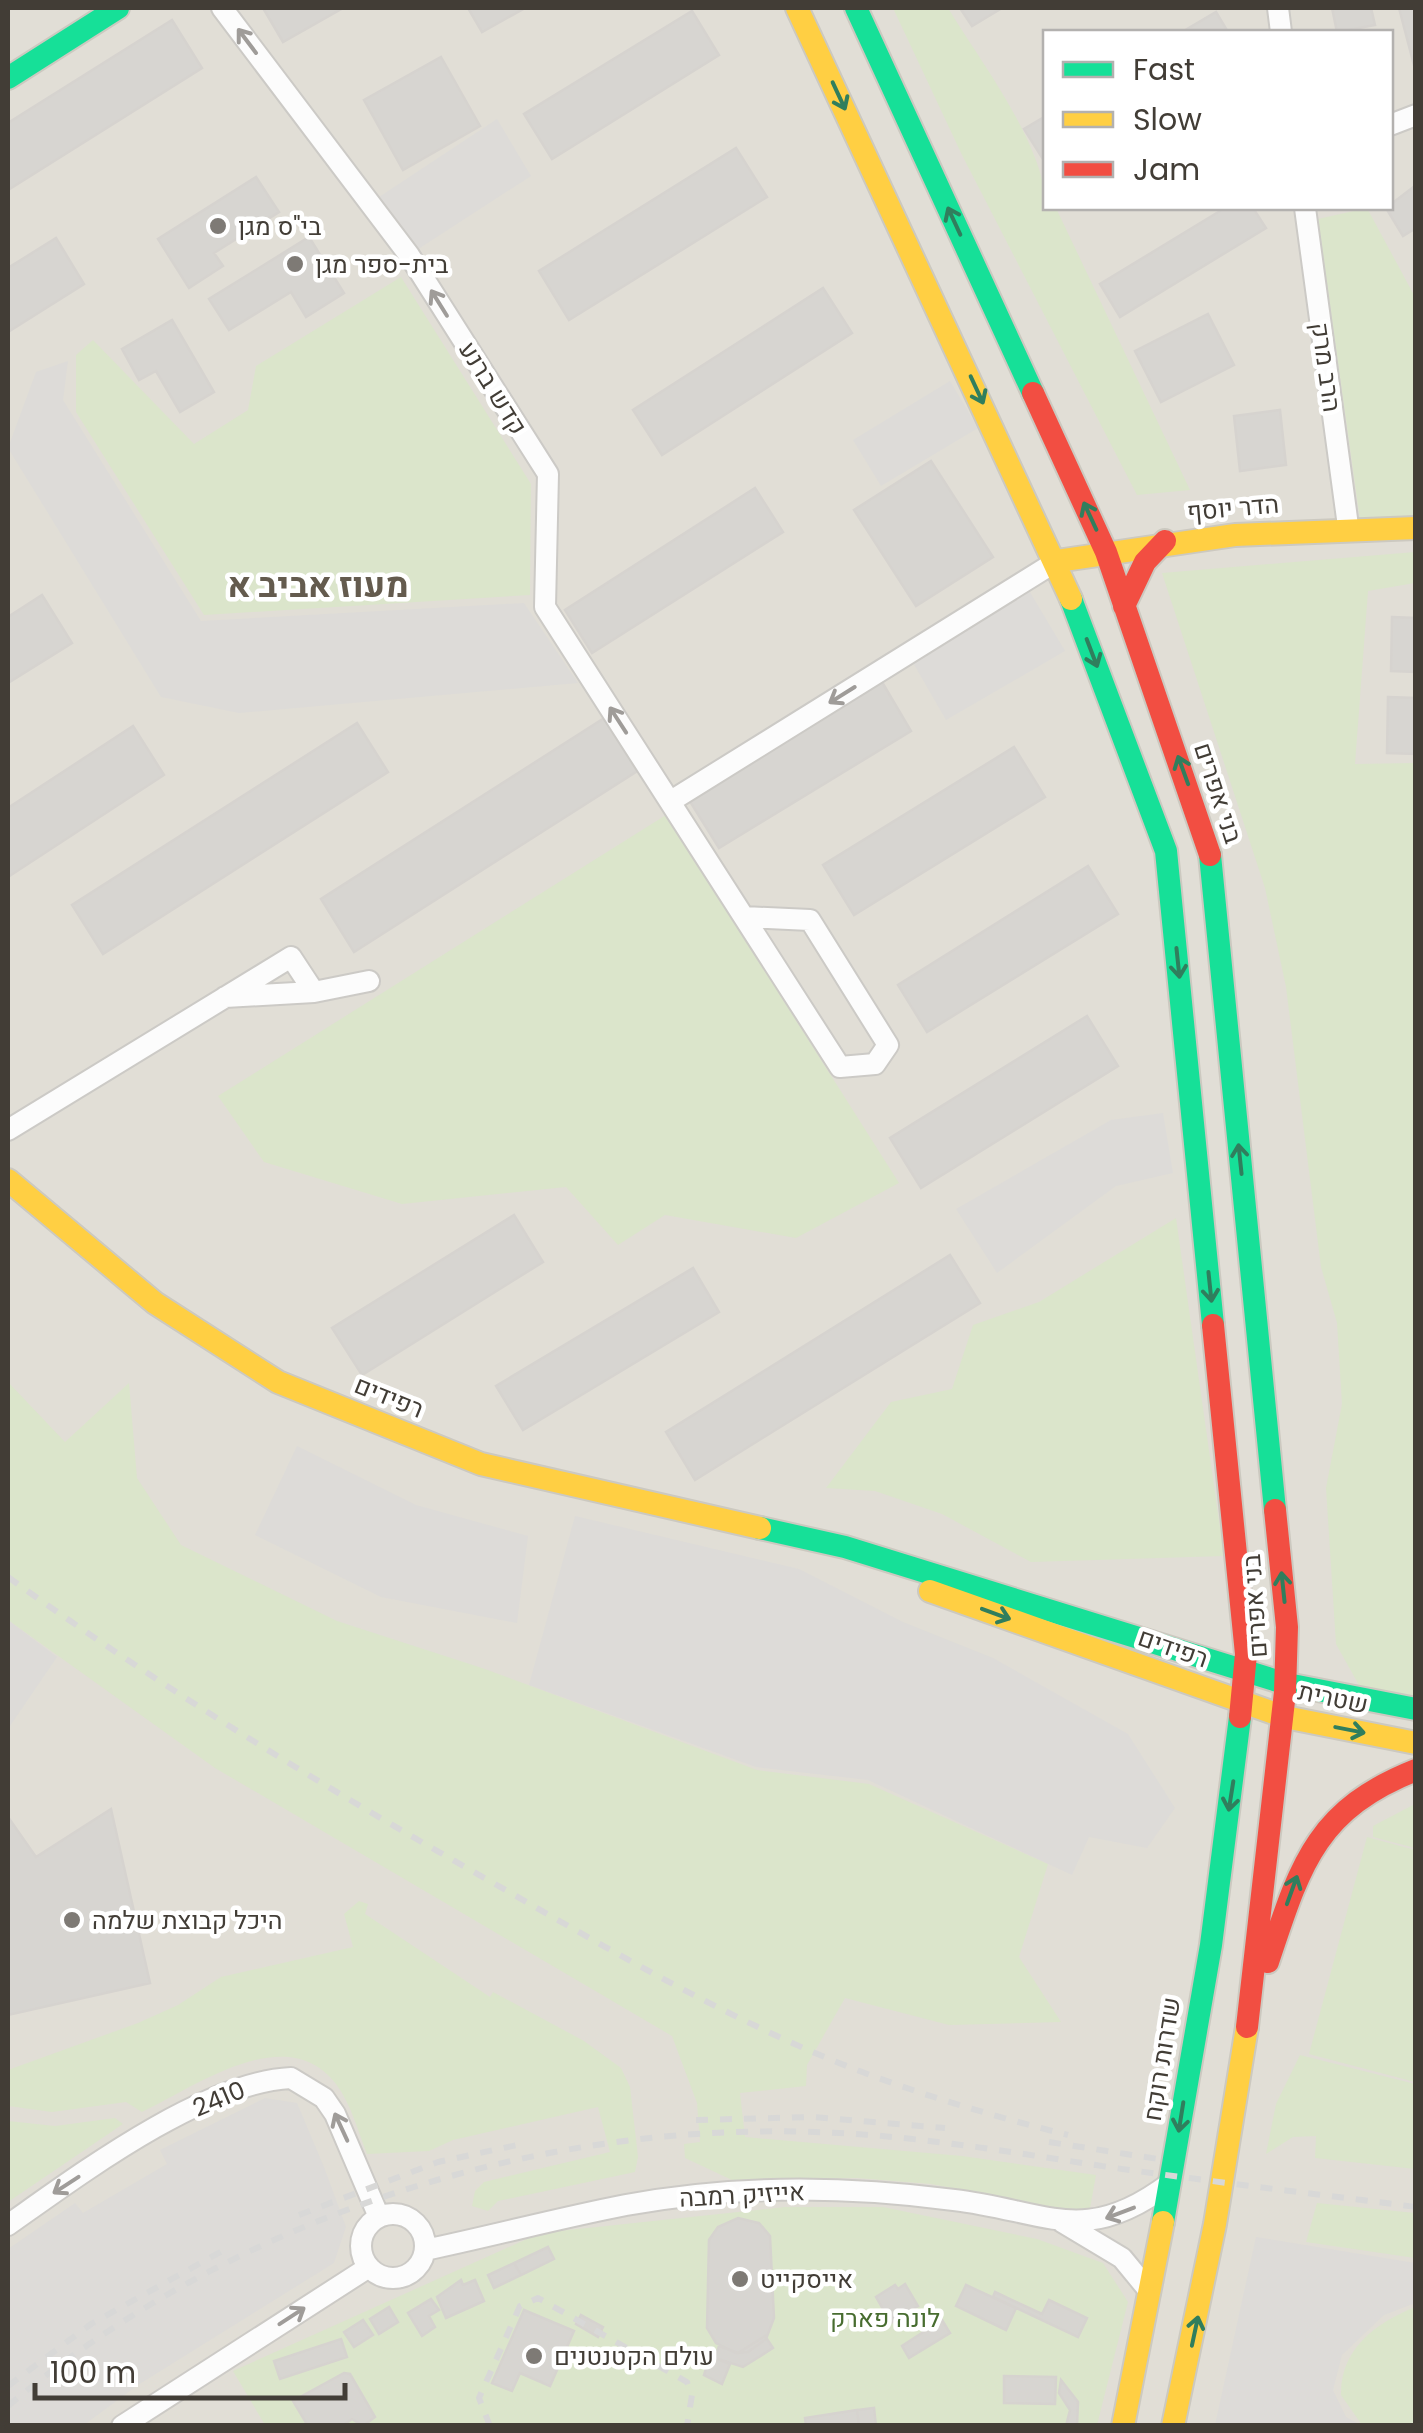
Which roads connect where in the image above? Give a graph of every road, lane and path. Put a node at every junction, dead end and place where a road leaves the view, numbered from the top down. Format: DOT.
graph roads {
  1 [pos="118,8"];
  2 [pos="222,8"];
  3 [pos="797,8"];
  4 [pos="856,8"];
  5 [pos="8,78"];
  6 [pos="1305,210"];
  7 [pos="1348,526"];
  8 [pos="1416,528"];
  9 [pos="1165,542"];
  10 [pos="1106,552"];
  11 [pos="1057,561"];
  12 [pos="1124,606"];
  13 [pos="672,801"];
  14 [pos="744,917"];
  15 [pos="369,982"];
  16 [pos="314,992"];
  17 [pos="226,997"];
  18 [pos="8,1130"];
  19 [pos="8,1180"];
  20 [pos="808,1542"];
  21 [pos="1244,1670"];
  22 [pos="1287,1684"];
  23 [pos="1241,1700"];
  24 [pos="1416,1709"];
  25 [pos="1284,1716"];
  26 [pos="1416,1742"];
  27 [pos="1416,1770"];
  28 [pos="1250,2016"];
  29 [pos="1170,2183"];
  30 [pos="379,2217"];
  31 [pos="1062,2222"];
  32 [pos="8,2225"];
  33 [pos="425,2250"];
  34 [pos="369,2267"];
  35 [pos="1150,2292"];
  36 [pos="1180,2398"];
  37 [pos="122,2426"];
  38 [pos="1123,2426"];
  39 [pos="1173,2426"];
  40 [pos="1186,2426"];
  1 -- 5 [label="main road"];
  13 -- 2 [label="street, קדש ברנע, one-way"];
  3 -- 11 [label="main road, בני אפרים, one-way"];
  10 -- 4 [label="main road, בני אפרים, one-way"];
  6 -- 7 [label="street, הרב מרק"];
  7 -- 8 [label="main road, הדר יוסף"];
  7 -- 9 [label="main road, הדר יוסף"];
  9 -- 10 [label="main road, הדר יוסף"];
  9 -- 12 [label="main road"];
  10 -- 11 [label="main road, הדר יוסף"];
  10 -- 12 [label="main road, בני אפרים"];
  11 -- 13 [label="street, one-way"];
  11 -- 21 [label="main road, בני אפרים, one-way"];
  22 -- 12 [label="main road, בני אפרים, one-way"];
  13 -- 14 [label="street, קדש ברנע"];
  14 -- 14 [label="street, קדש ברנע"];
  15 -- 16 [label="street"];
  16 -- 17 [label="street"];
  16 -- 17 [label="street"];
  17 -- 18 [label="street"];
  19 -- 20 [label="main road, רפידים"];
  20 -- 21 [label="main road, רפידים"];
  20 -- 23 [label="main road, רפידים, one-way"];
  21 -- 22 [label="main road, שטרית"];
  21 -- 23 [label="main road, בני אפרים"];
  22 -- 24 [label="main road, שטרית"];
  22 -- 25 [label="main road, בני אפרים"];
  23 -- 25 [label="main road, שטרית"];
  23 -- 29 [label="main road, שדרות רוקח, one-way"];
  25 -- 26 [label="main road, שטרית, one-way"];
  25 -- 28 [label="main road"];
  28 -- 27 [label="main road, one-way"];
  36 -- 28 [label="main road, one-way"];
  29 -- 31 [label="street, אייזיק רמבה, one-way"];
  29 -- 35 [label="main road, שדרות רוקח"];
  30 -- 32 [label="street, 2410, one-way"];
  30 -- 33 [label="street"];
  30 -- 34 [label="street"];
  31 -- 33 [label="street, אייזיק רמבה"];
  31 -- 35 [label="street, אייזיק רמבה"];
  33 -- 34 [label="street"];
  37 -- 34 [label="street, one-way"];
  35 -- 38 [label="main road, שדרות רוקח"];
  36 -- 39 [label="main road"];
  36 -- 40 [label="main road"];
}
